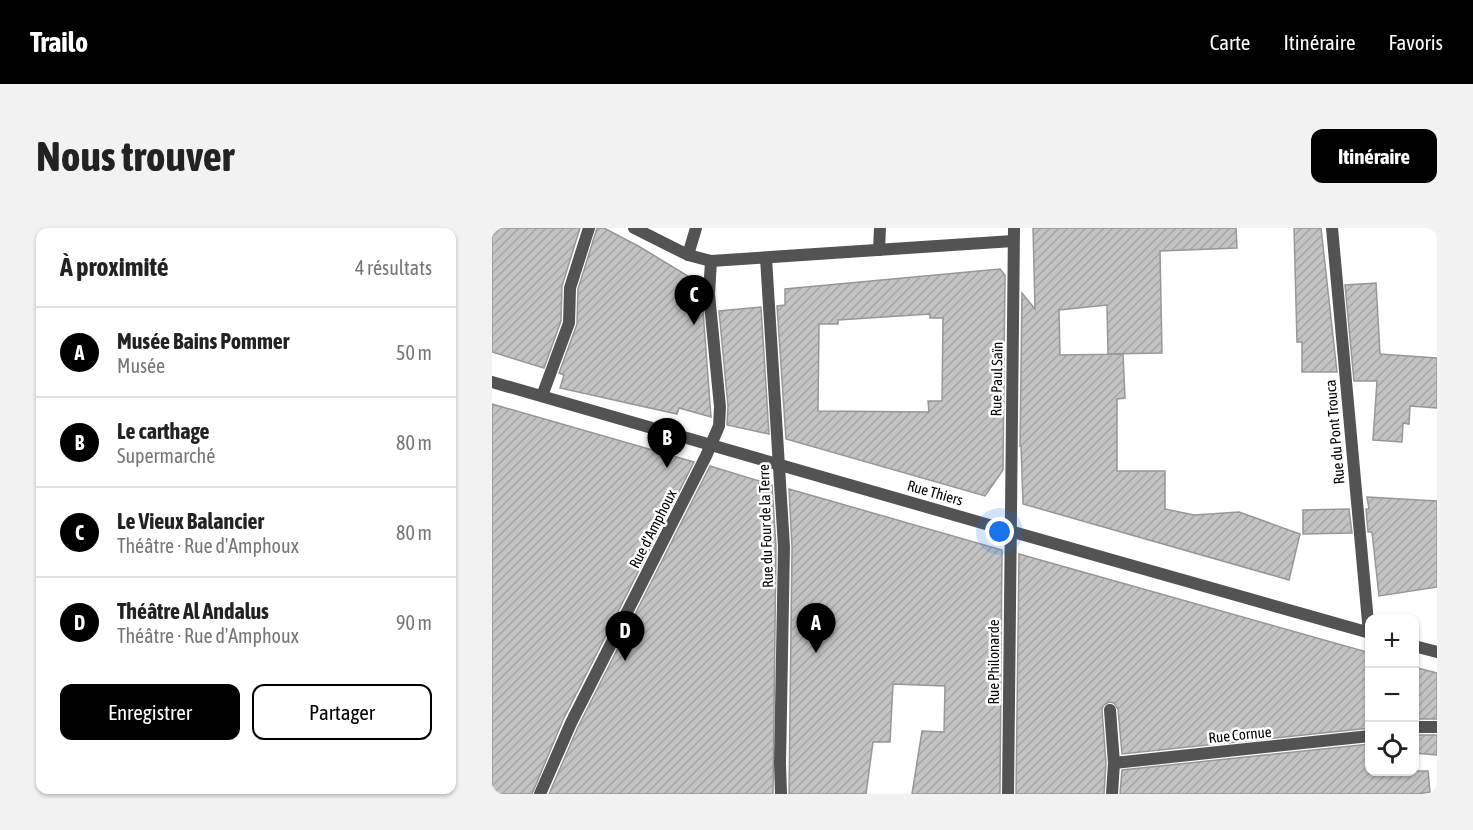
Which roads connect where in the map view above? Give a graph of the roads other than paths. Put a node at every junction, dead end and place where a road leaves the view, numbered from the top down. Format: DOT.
graph roads {
  1 [pos="590,228"];
  2 [pos="634,228"];
  3 [pos="696,228"];
  4 [pos="880,228"];
  5 [pos="1014,228"];
  6 [pos="1332,228"];
  7 [pos="1013,241"];
  8 [pos="879,250"];
  9 [pos="688,255"];
  10 [pos="766,258"];
  11 [pos="711,261"];
  12 [pos="492,382"];
  13 [pos="542,396"];
  14 [pos="712,445"];
  15 [pos="778,464"];
  16 [pos="1010,531"];
  17 [pos="1367,614"];
  18 [pos="1365,632"];
  19 [pos="1419,647"];
  20 [pos="1437,652"];
  21 [pos="1110,710"];
  22 [pos="1419,727"];
  23 [pos="1437,727"];
  24 [pos="1365,737"];
  25 [pos="1114,763"];
  26 [pos="540,794"];
  27 [pos="782,794"];
  28 [pos="1008,794"];
  29 [pos="1112,794"];
  1 -- 13 [label="street"];
  2 -- 9 [label="street"];
  3 -- 9 [label="street"];
  4 -- 8 [label="street"];
  5 -- 7 [label="street, Rue Paul Saïn"];
  6 -- 17 [label="street, Rue du Pont Trouca"];
  7 -- 8 [label="street"];
  7 -- 16 [label="street, Rue Paul Saïn"];
  8 -- 10 [label="street"];
  9 -- 11 [label="street"];
  10 -- 11 [label="street"];
  10 -- 15 [label="street, Rue du Four de la Terre"];
  11 -- 14 [label="street, Rue d'Amphoux"];
  12 -- 13 [label="street, Rue Thiers"];
  13 -- 14 [label="street, Rue Thiers"];
  14 -- 15 [label="street, Rue Thiers"];
  14 -- 26 [label="street, Rue d'Amphoux"];
  15 -- 16 [label="street, Rue Thiers"];
  15 -- 27 [label="street, Rue du Four de la Terre"];
  16 -- 18 [label="street, Rue Thiers"];
  16 -- 28 [label="street, Rue Philonarde"];
  19 -- 20 [label="street"];
  21 -- 25 [label="street"];
  22 -- 23 [label="street"];
  24 -- 25 [label="street, Rue Cornue"];
  25 -- 29 [label="street"];
}
